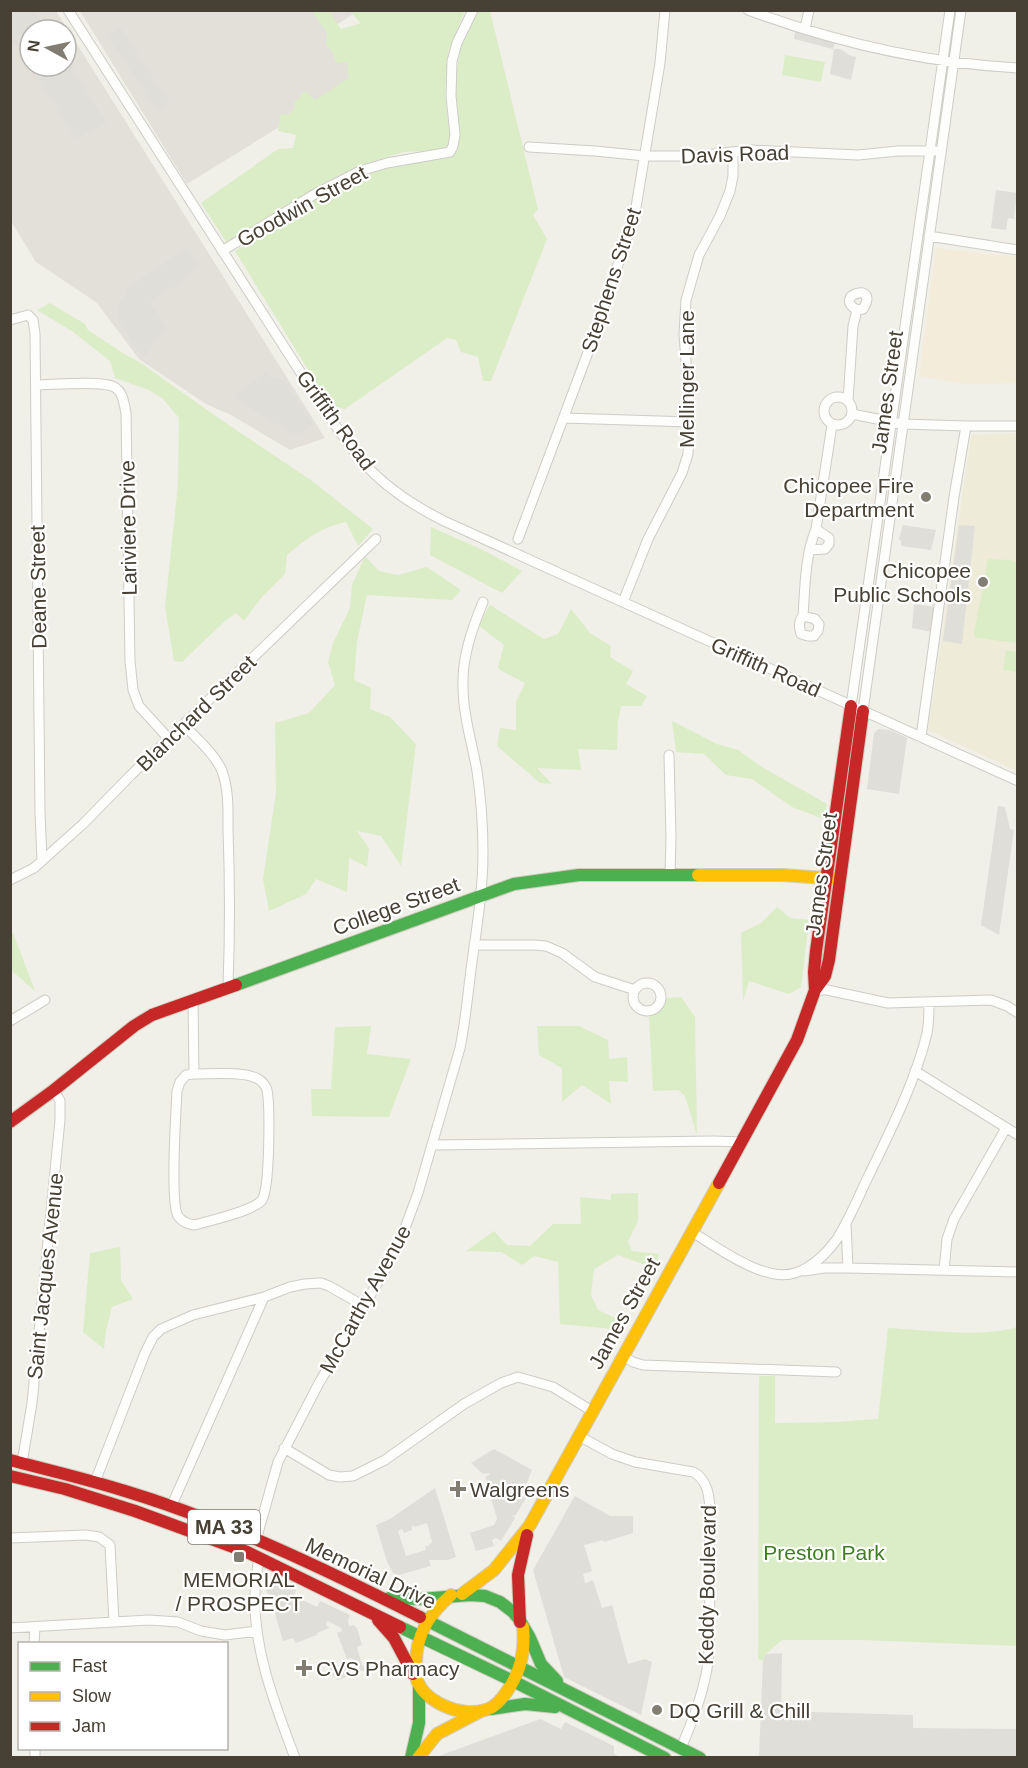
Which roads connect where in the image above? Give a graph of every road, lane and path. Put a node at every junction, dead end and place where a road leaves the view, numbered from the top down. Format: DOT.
graph roads {
  1 [pos="68,10"];
  2 [pos="473,10"];
  3 [pos="665,10"];
  4 [pos="747,10"];
  5 [pos="809,10"];
  6 [pos="950,10"];
  7 [pos="961,10"];
  8 [pos="805,29"];
  9 [pos="943,61"];
  10 [pos="954,62"];
  11 [pos="1017,68"];
  12 [pos="529,147"];
  13 [pos="936,151"];
  14 [pos="733,153"];
  15 [pos="645,156"];
  16 [pos="929,236"];
  17 [pos="1017,250"];
  18 [pos="222,251"];
  19 [pos="857,310"];
  20 [pos="10,320"];
  21 [pos="36,385"];
  22 [pos="848,400"];
  23 [pos="852,414"];
  24 [pos="564,418"];
  25 [pos="690,422"];
  26 [pos="897,423"];
  27 [pos="832,425"];
  28 [pos="966,426"];
  29 [pos="1017,426"];
  30 [pos="816,529"];
  31 [pos="376,539"];
  32 [pos="518,539"];
  33 [pos="810,550"];
  34 [pos="483,602"];
  35 [pos="623,602"];
  36 [pos="803,615"];
  37 [pos="857,708"];
  38 [pos="184,725"];
  39 [pos="921,737"];
  40 [pos="169,739"];
  41 [pos="669,755"];
  42 [pos="1017,781"];
  43 [pos="42,861"];
  44 [pos="670,874"];
  45 [pos="826,878"];
  46 [pos="10,879"];
  47 [pos="839,879"];
  48 [pos="480,896"];
  49 [pos="474,945"];
  50 [pos="228,986"];
  51 [pos="635,990"];
  52 [pos="815,990"];
  53 [pos="45,1000"];
  54 [pos="193,1000"];
  55 [pos="929,1002"];
  56 [pos="1017,1013"];
  57 [pos="10,1021"];
  58 [pos="915,1071"];
  59 [pos="194,1074"];
  60 [pos="54,1090"];
  61 [pos="10,1122"];
  62 [pos="1006,1128"];
  63 [pos="1017,1135"];
  64 [pos="742,1142"];
  65 [pos="432,1145"];
  66 [pos="847,1220"];
  67 [pos="692,1232"];
  68 [pos="848,1268"];
  69 [pos="944,1270"];
  70 [pos="1017,1272"];
  71 [pos="796,1273"];
  72 [pos="264,1297"];
  73 [pos="364,1306"];
  74 [pos="622,1356"];
  75 [pos="836,1372"];
  76 [pos="592,1411"];
  77 [pos="579,1436"];
  78 [pos="284,1448"];
  79 [pos="16,1461"];
  80 [pos="10,1476"];
  81 [pos="95,1482"];
  82 [pos="171,1507"];
  83 [pos="530,1525"];
  84 [pos="10,1538"];
  85 [pos="256,1540"];
  86 [pos="259,1558"];
  87 [pos="369,1591"];
  88 [pos="457,1595"];
  89 [pos="360,1606"];
  90 [pos="428,1621"];
  91 [pos="114,1622"];
  92 [pos="521,1625"];
  93 [pos="34,1627"];
  94 [pos="10,1628"];
  95 [pos="257,1631"];
  96 [pos="420,1637"];
  97 [pos="34,1642"];
  98 [pos="521,1667"];
  99 [pos="513,1681"];
  100 [pos="418,1682"];
  101 [pos="570,1692"];
  102 [pos="485,1710"];
  103 [pos="571,1711"];
  104 [pos="681,1748"];
  105 [pos="295,1758"];
  106 [pos="411,1758"];
  107 [pos="418,1758"];
  108 [pos="665,1758"];
  109 [pos="700,1758"];
  1 -- 18 [label="street, Griffith Road"];
  2 -- 18 [label="street, Goodwin Street"];
  3 -- 15 [label="street, Stephens Street"];
  4 -- 8 [label="street"];
  5 -- 8 [label="street"];
  6 -- 9 [label="street, James Street"];
  7 -- 10 [label="street, James Street"];
  8 -- 9 [label="street"];
  9 -- 10 [label="street"];
  9 -- 13 [label="street, James Street"];
  10 -- 11 [label="street"];
  10 -- 13 [label="street, James Street"];
  12 -- 15 [label="street, Davis Road"];
  13 -- 14 [label="street, Davis Road"];
  13 -- 16 [label="street, James Street"];
  13 -- 26 [label="street, James Street"];
  14 -- 15 [label="street, Davis Road"];
  14 -- 25 [label="street, Mellinger Lane"];
  15 -- 24 [label="street, Stephens Street"];
  16 -- 17 [label="street"];
  16 -- 26 [label="street, James Street"];
  18 -- 35 [label="street, Griffith Road"];
  19 -- 22 [label="street"];
  20 -- 21 [label="street, Deane Street"];
  21 -- 40 [label="street, Lariviere Drive"];
  21 -- 43 [label="street, Deane Street"];
  22 -- 23 [label="street"];
  22 -- 27 [label="street"];
  23 -- 26 [label="street"];
  23 -- 27 [label="street"];
  24 -- 25 [label="street"];
  24 -- 32 [label="street, Stephens Street"];
  25 -- 35 [label="street, Mellinger Lane"];
  26 -- 28 [label="street"];
  26 -- 37 [label="street, James Street"];
  27 -- 30 [label="street"];
  28 -- 29 [label="street"];
  28 -- 39 [label="street"];
  30 -- 33 [label="street"];
  30 -- 33 [label="street"];
  31 -- 38 [label="street, Blanchard Street"];
  33 -- 36 [label="street"];
  34 -- 48 [label="street"];
  35 -- 37 [label="street, Griffith Road"];
  37 -- 39 [label="street, Griffith Road"];
  37 -- 45 [label="main road, James Street"];
  37 -- 47 [label="main road, James Street"];
  38 -- 40 [label="street, Blanchard Street"];
  38 -- 50 [label="street"];
  39 -- 42 [label="street, Griffith Road"];
  40 -- 43 [label="street, Blanchard Street"];
  41 -- 44 [label="street"];
  43 -- 46 [label="street, Blanchard Street"];
  44 -- 45 [label="main road, College Street"];
  44 -- 48 [label="main road, College Street"];
  45 -- 47 [label="main road, College Street"];
  45 -- 52 [label="main road, James Street"];
  47 -- 52 [label="main road, James Street"];
  48 -- 49 [label="street"];
  48 -- 50 [label="main road, College Street"];
  49 -- 51 [label="street"];
  49 -- 65 [label="street, McCarthy Avenue"];
  50 -- 54 [label="main road, College Street"];
  52 -- 55 [label="street"];
  52 -- 64 [label="main road, James Street"];
  53 -- 57 [label="street"];
  54 -- 59 [label="street"];
  54 -- 60 [label="main road, College Street"];
  55 -- 56 [label="street"];
  55 -- 58 [label="street"];
  58 -- 62 [label="street"];
  58 -- 66 [label="street"];
  59 -- 59 [label="street"];
  60 -- 61 [label="main road, College Street"];
  60 -- 79 [label="street, Saint Jacques Avenue"];
  62 -- 63 [label="street"];
  62 -- 69 [label="street"];
  64 -- 65 [label="street"];
  64 -- 67 [label="main road, James Street"];
  65 -- 73 [label="street, McCarthy Avenue"];
  66 -- 68 [label="street"];
  66 -- 71 [label="street"];
  67 -- 71 [label="street"];
  67 -- 74 [label="main road, James Street"];
  68 -- 69 [label="street"];
  68 -- 71 [label="street"];
  69 -- 70 [label="street"];
  72 -- 73 [label="street"];
  72 -- 81 [label="street"];
  72 -- 82 [label="street"];
  73 -- 78 [label="street, McCarthy Avenue"];
  74 -- 75 [label="street"];
  74 -- 76 [label="main road, James Street"];
  76 -- 77 [label="main road, James Street"];
  76 -- 78 [label="street"];
  77 -- 83 [label="main road, James Street"];
  77 -- 104 [label="street, Keddy Boulevard"];
  78 -- 85 [label="street, McCarthy Avenue"];
  79 -- 81 [label="main road, Memorial Drive / MA 33"];
  80 -- 86 [label="main road, Memorial Drive / MA 33"];
  81 -- 82 [label="main road, Memorial Drive / MA 33"];
  82 -- 85 [label="main road, Memorial Drive / MA 33"];
  83 -- 88 [label="main road, James Street"];
  83 -- 92 [label="main road, James Street"];
  84 -- 91 [label="street"];
  85 -- 87 [label="main road, Memorial Drive / MA 33"];
  86 -- 89 [label="main road, Memorial Drive / MA 33"];
  86 -- 95 [label="street"];
  87 -- 88 [label="main road"];
  87 -- 90 [label="main road, Memorial Drive / MA 33"];
  88 -- 90 [label="main road, James Street"];
  88 -- 92 [label="main road"];
  89 -- 96 [label="main road, Memorial Drive / MA 33"];
  89 -- 100 [label="main road"];
  90 -- 96 [label="main road, James Street"];
  90 -- 98 [label="main road, Memorial Drive / MA 33"];
  91 -- 93 [label="street"];
  91 -- 95 [label="street"];
  92 -- 98 [label="main road, James Street"];
  92 -- 101 [label="main road"];
  93 -- 94 [label="street"];
  93 -- 97 [label="street"];
  95 -- 105 [label="street"];
  96 -- 99 [label="main road, Memorial Drive / MA 33"];
  96 -- 100 [label="main road, James Street"];
  98 -- 99 [label="main road"];
  98 -- 101 [label="main road, Memorial Drive / MA 33"];
  99 -- 102 [label="main road"];
  99 -- 103 [label="main road, Memorial Drive / MA 33"];
  100 -- 102 [label="main road"];
  100 -- 106 [label="main road"];
  101 -- 104 [label="main road, Memorial Drive / MA 33"];
  102 -- 103 [label="main road"];
  102 -- 107 [label="main road"];
  103 -- 108 [label="main road, Memorial Drive / MA 33"];
  104 -- 109 [label="main road, Memorial Drive / MA 33"];
}
